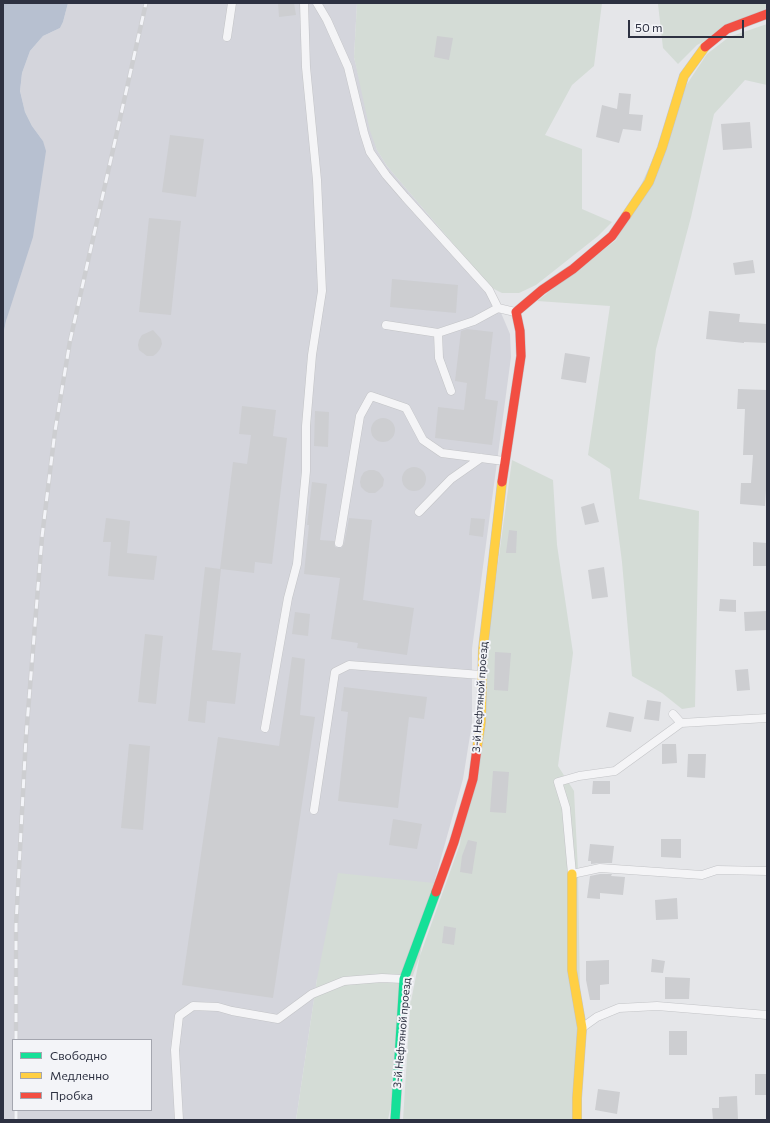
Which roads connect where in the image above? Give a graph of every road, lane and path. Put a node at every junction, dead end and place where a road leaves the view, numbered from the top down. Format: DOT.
graph roads {
  1 [pos="232,3"];
  2 [pos="304,3"];
  3 [pos="317,3"];
  4 [pos="767,14"];
  5 [pos="227,37"];
  6 [pos="498,308"];
  7 [pos="516,312"];
  8 [pos="386,325"];
  9 [pos="438,332"];
  10 [pos="451,392"];
  11 [pos="481,458"];
  12 [pos="504,461"];
  13 [pos="419,512"];
  14 [pos="339,543"];
  15 [pos="482,675"];
  16 [pos="673,714"];
  17 [pos="767,718"];
  18 [pos="681,723"];
  19 [pos="266,728"];
  20 [pos="314,810"];
  21 [pos="767,871"];
  22 [pos="572,874"];
  23 [pos="404,979"];
  24 [pos="767,1015"];
  25 [pos="582,1028"];
  26 [pos="179,1120"];
  27 [pos="395,1120"];
  28 [pos="577,1120"];
  1 -- 5 [label="lane"];
  2 -- 19 [label="lane"];
  3 -- 6 [label="lane"];
  4 -- 7 [label="street"];
  6 -- 7 [label="lane"];
  6 -- 9 [label="lane"];
  7 -- 12 [label="street, 3-й Нефтяной проезд"];
  8 -- 9 [label="lane"];
  9 -- 10 [label="lane"];
  11 -- 12 [label="lane"];
  11 -- 13 [label="lane"];
  11 -- 14 [label="lane"];
  12 -- 15 [label="street, 3-й Нефтяной проезд"];
  15 -- 20 [label="lane"];
  15 -- 23 [label="street, 3-й Нефтяной проезд"];
  16 -- 18 [label="lane"];
  17 -- 18 [label="lane"];
  18 -- 22 [label="lane"];
  21 -- 22 [label="lane"];
  22 -- 25 [label="street"];
  23 -- 26 [label="lane"];
  23 -- 27 [label="street, 3-й Нефтяной проезд"];
  24 -- 25 [label="lane"];
  25 -- 28 [label="street"];
}
